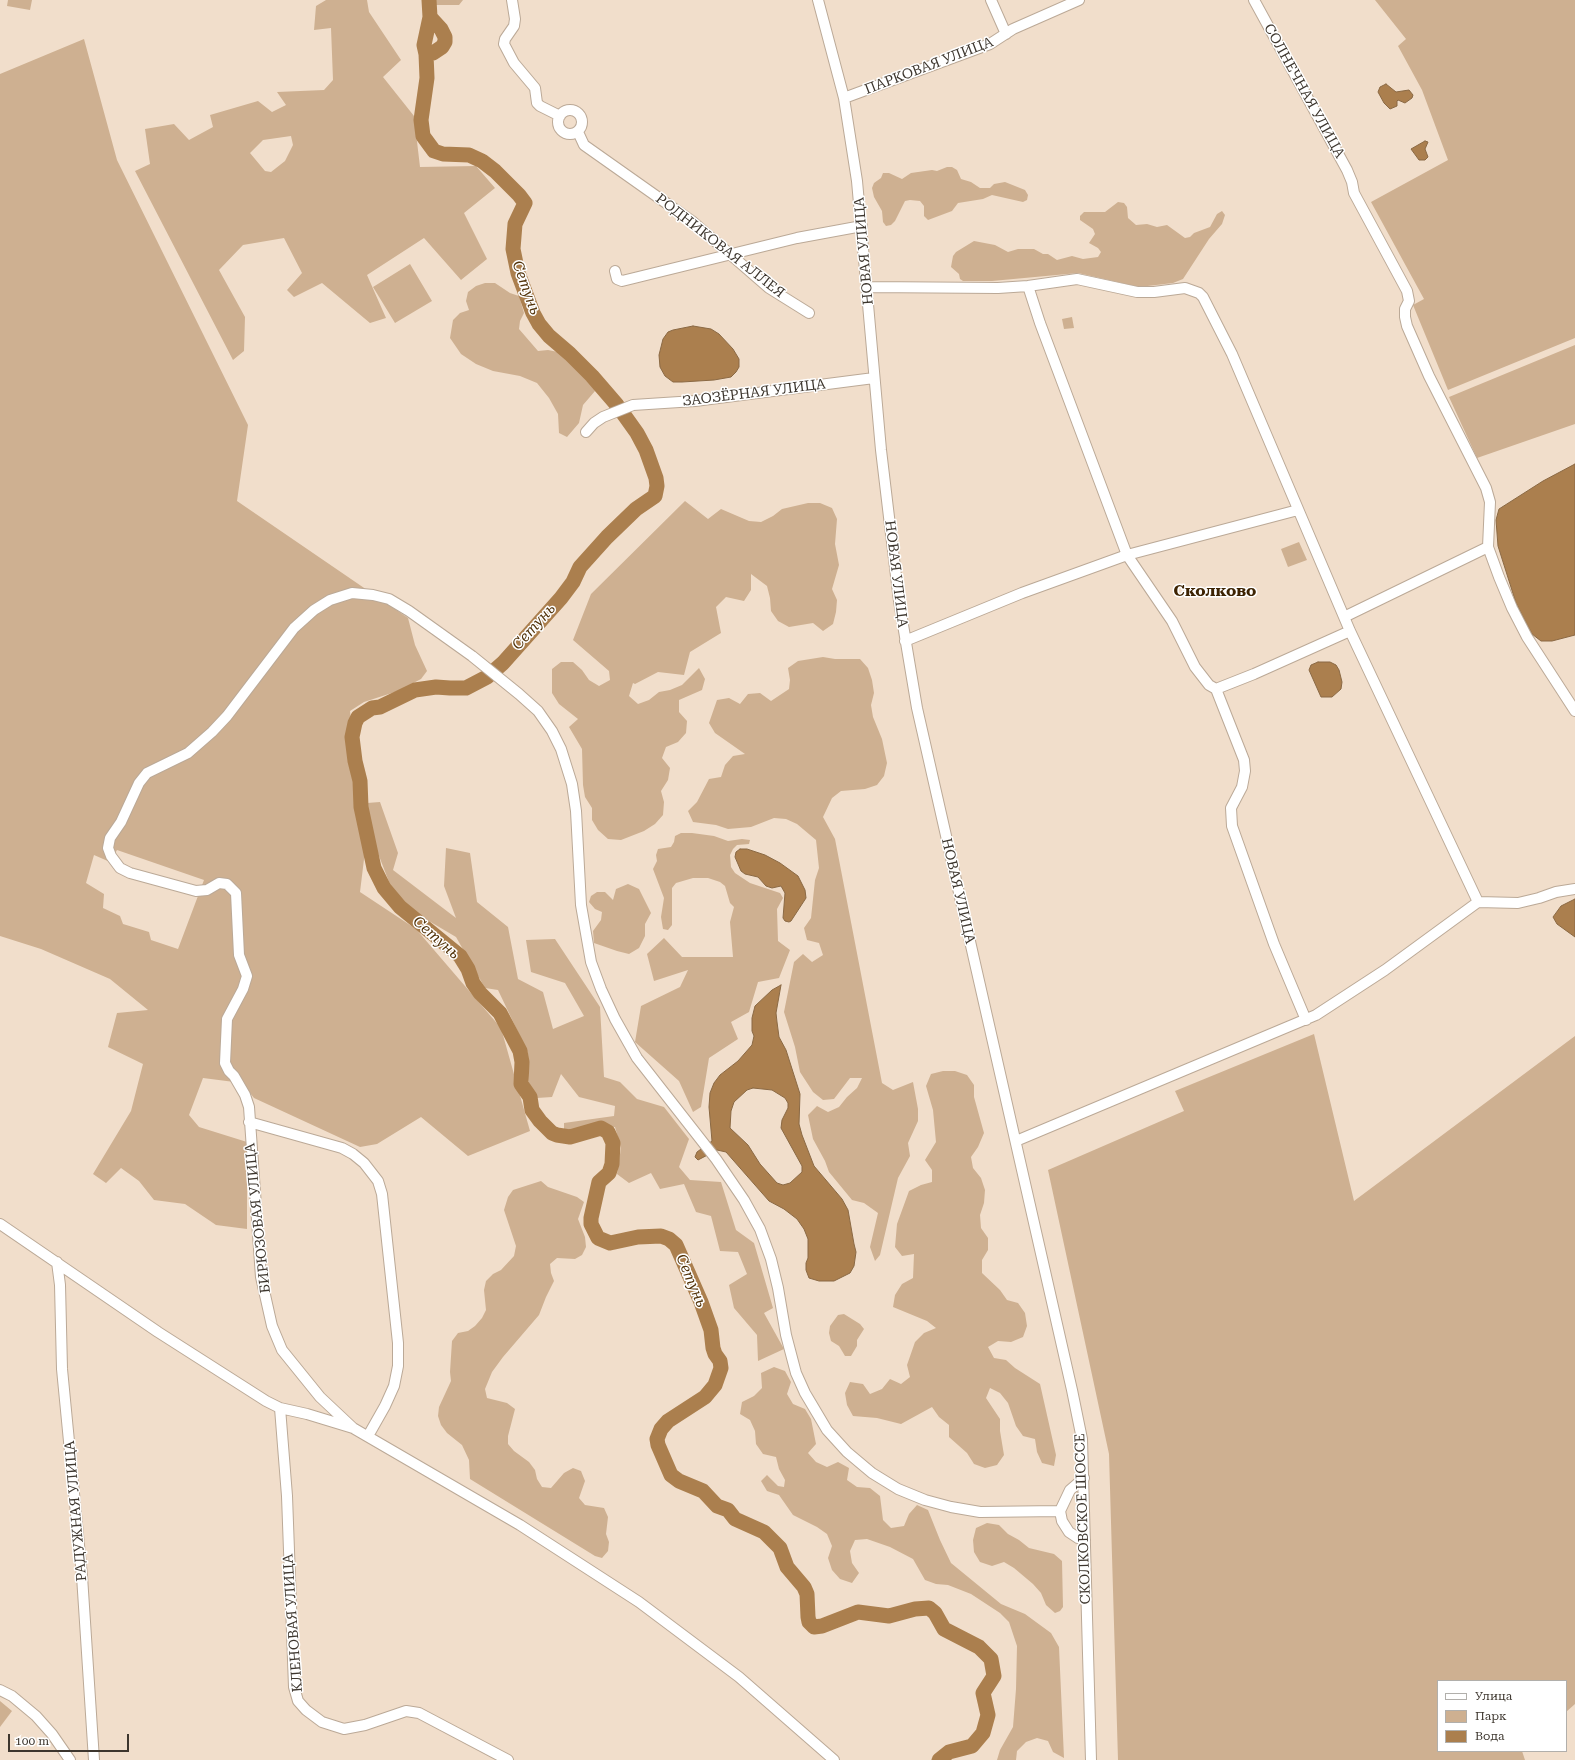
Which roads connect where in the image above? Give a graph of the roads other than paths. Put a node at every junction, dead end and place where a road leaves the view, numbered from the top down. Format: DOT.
graph roads {
  1 [pos="512,0"];
  2 [pos="818,0"];
  3 [pos="991,0"];
  4 [pos="1079,0"];
  5 [pos="1254,0"];
  6 [pos="1006,34"];
  7 [pos="844,98"];
  8 [pos="560,116"];
  9 [pos="578,132"];
  10 [pos="862,226"];
  11 [pos="729,254"];
  12 [pos="614,271"];
  13 [pos="1028,286"];
  14 [pos="867,287"];
  15 [pos="809,313"];
  16 [pos="874,378"];
  17 [pos="586,432"];
  18 [pos="1298,510"];
  19 [pos="1488,547"];
  20 [pos="1127,555"];
  21 [pos="1344,617"];
  22 [pos="1350,630"];
  23 [pos="905,641"];
  24 [pos="1216,689"];
  25 [pos="1575,711"];
  26 [pos="1575,889"];
  27 [pos="1478,902"];
  28 [pos="1306,1020"];
  29 [pos="249,1122"];
  30 [pos="1016,1141"];
  31 [pos="0,1224"];
  32 [pos="57,1262"];
  33 [pos="280,1408"];
  34 [pos="353,1428"];
  35 [pos="368,1436"];
  36 [pos="1084,1478"];
  37 [pos="1060,1512"];
  38 [pos="1085,1540"];
  39 [pos="0,1690"];
  40 [pos="70,1760"];
  41 [pos="94,1760"];
  42 [pos="508,1760"];
  43 [pos="834,1760"];
  44 [pos="1091,1760"];
  1 -- 8 [label="street"];
  2 -- 7 [label="street, НОВАЯ УЛИЦА"];
  3 -- 6 [label="street"];
  4 -- 6 [label="street, ПАРКОВАЯ УЛИЦА"];
  5 -- 19 [label="street, СОЛНЕЧНАЯ УЛИЦА"];
  6 -- 7 [label="street, ПАРКОВАЯ УЛИЦА"];
  7 -- 10 [label="street, НОВАЯ УЛИЦА"];
  8 -- 9 [label="street"];
  8 -- 9 [label="street"];
  9 -- 11 [label="street, РОДНИКОВАЯ АЛЛЕЯ"];
  10 -- 11 [label="street"];
  10 -- 14 [label="street, НОВАЯ УЛИЦА"];
  11 -- 12 [label="street"];
  11 -- 15 [label="street, РОДНИКОВАЯ АЛЛЕЯ"];
  13 -- 14 [label="street"];
  13 -- 18 [label="street"];
  13 -- 20 [label="street"];
  14 -- 16 [label="street, НОВАЯ УЛИЦА"];
  16 -- 17 [label="street, ЗАОЗЁРНАЯ УЛИЦА"];
  16 -- 23 [label="street, НОВАЯ УЛИЦА"];
  18 -- 20 [label="street"];
  18 -- 21 [label="street"];
  19 -- 21 [label="street"];
  19 -- 25 [label="street"];
  20 -- 23 [label="street"];
  20 -- 24 [label="street"];
  21 -- 22 [label="street"];
  22 -- 24 [label="street"];
  22 -- 27 [label="street"];
  23 -- 30 [label="street, НОВАЯ УЛИЦА"];
  24 -- 28 [label="street"];
  26 -- 27 [label="street"];
  27 -- 28 [label="street"];
  28 -- 30 [label="street"];
  29 -- 34 [label="street, БИРЮЗОВАЯ УЛИЦА"];
  29 -- 35 [label="street"];
  29 -- 37 [label="street, БИРЮЗОВАЯ УЛИЦА"];
  30 -- 36 [label="street, СКОЛКОВСКОЕ ШОССЕ"];
  31 -- 32 [label="street"];
  32 -- 33 [label="street"];
  32 -- 41 [label="street, РАДУЖНАЯ УЛИЦА"];
  33 -- 34 [label="street"];
  33 -- 42 [label="street, КЛЕНОВАЯ УЛИЦА"];
  34 -- 35 [label="street"];
  35 -- 43 [label="street"];
  36 -- 37 [label="street"];
  36 -- 38 [label="street, СКОЛКОВСКОЕ ШОССЕ"];
  37 -- 38 [label="street"];
  38 -- 44 [label="street, СКОЛКОВСКОЕ ШОССЕ"];
  39 -- 40 [label="street"];
}
